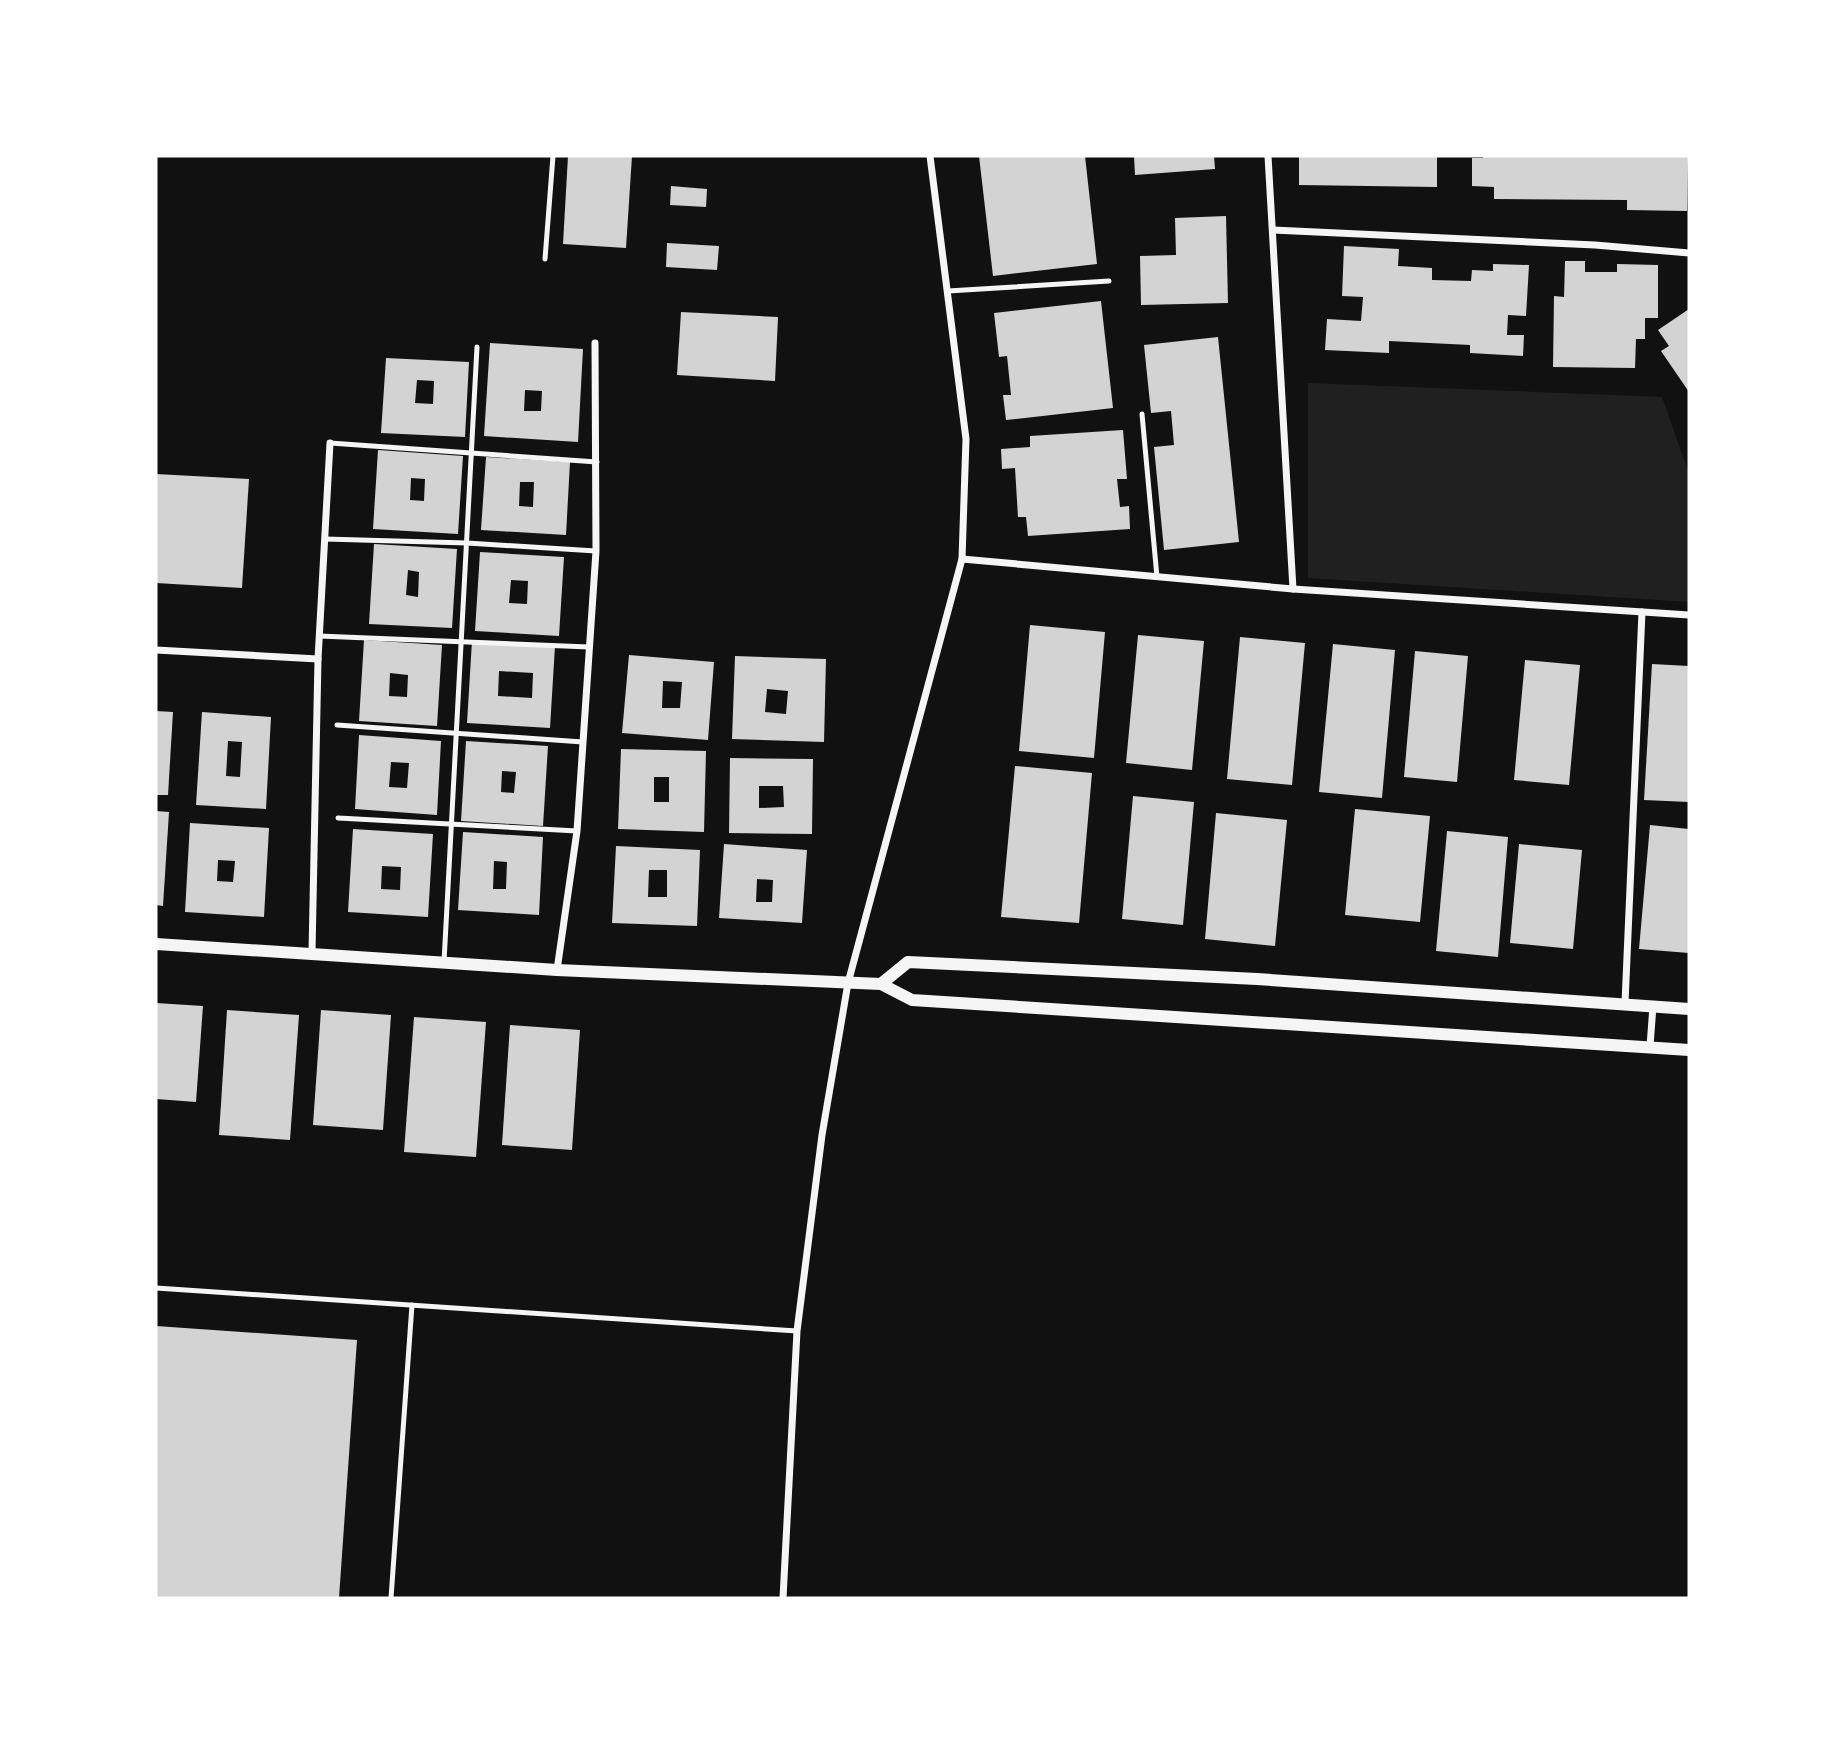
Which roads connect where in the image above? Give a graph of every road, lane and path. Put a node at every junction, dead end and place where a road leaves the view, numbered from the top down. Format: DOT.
graph roads {
  1 [pos="553,156"];
  2 [pos="930,156"];
  3 [pos="1268,156"];
  4 [pos="1273,230"];
  5 [pos="1689,253"];
  6 [pos="545,259"];
  7 [pos="1109,281"];
  8 [pos="948,291"];
  9 [pos="595,343"];
  10 [pos="477,347"];
  11 [pos="1142,414"];
  12 [pos="330,443"];
  13 [pos="471,453"];
  14 [pos="597,462"];
  15 [pos="325,539"];
  16 [pos="467,543"];
  17 [pos="596,551"];
  18 [pos="962,559"];
  19 [pos="1157,577"];
  20 [pos="1293,589"];
  21 [pos="1642,612"];
  22 [pos="1689,615"];
  23 [pos="319,636"];
  24 [pos="461,640"];
  25 [pos="589,647"];
  26 [pos="156,650"];
  27 [pos="318,659"];
  28 [pos="337,725"];
  29 [pos="457,733"];
  30 [pos="583,742"];
  31 [pos="338,818"];
  32 [pos="452,825"];
  33 [pos="577,831"];
  34 [pos="156,944"];
  35 [pos="312,953"];
  36 [pos="444,962"];
  37 [pos="557,970"];
  38 [pos="848,983"];
  39 [pos="880,984"];
  40 [pos="1625,1003"];
  41 [pos="1653,1006"];
  42 [pos="1689,1009"];
  43 [pos="1650,1046"];
  44 [pos="1689,1050"];
  45 [pos="156,1288"];
  46 [pos="412,1305"];
  47 [pos="797,1331"];
  48 [pos="391,1598"];
  49 [pos="783,1598"];
  1 -- 6 [label="lane"];
  2 -- 8 [label="street"];
  3 -- 4 [label="street"];
  4 -- 5 [label="street"];
  4 -- 20 [label="street"];
  7 -- 8 [label="lane"];
  8 -- 18 [label="street"];
  9 -- 14 [label="street"];
  10 -- 13 [label="lane"];
  11 -- 19 [label="lane"];
  12 -- 13 [label="lane"];
  12 -- 15 [label="street"];
  13 -- 14 [label="lane"];
  13 -- 16 [label="lane"];
  14 -- 17 [label="street"];
  15 -- 16 [label="lane"];
  15 -- 23 [label="street"];
  16 -- 17 [label="lane"];
  16 -- 24 [label="lane"];
  17 -- 25 [label="street"];
  18 -- 19 [label="street"];
  18 -- 38 [label="street"];
  19 -- 20 [label="street"];
  20 -- 21 [label="street"];
  21 -- 22 [label="street"];
  21 -- 40 [label="street"];
  23 -- 24 [label="lane"];
  23 -- 27 [label="street"];
  24 -- 25 [label="lane"];
  24 -- 29 [label="lane"];
  25 -- 30 [label="street"];
  26 -- 27 [label="street"];
  27 -- 35 [label="street"];
  28 -- 29 [label="lane"];
  29 -- 30 [label="lane"];
  29 -- 32 [label="lane"];
  30 -- 33 [label="street"];
  31 -- 32 [label="lane"];
  32 -- 33 [label="lane"];
  32 -- 36 [label="lane"];
  33 -- 37 [label="street"];
  34 -- 35 [label="street"];
  35 -- 36 [label="street"];
  36 -- 37 [label="street"];
  37 -- 38 [label="street"];
  38 -- 39 [label="street"];
  38 -- 47 [label="street"];
  39 -- 40 [label="street"];
  39 -- 43 [label="street"];
  40 -- 41 [label="street"];
  41 -- 42 [label="street"];
  41 -- 43 [label="street"];
  43 -- 44 [label="street"];
  45 -- 46 [label="lane"];
  46 -- 47 [label="lane"];
  46 -- 48 [label="lane"];
  47 -- 49 [label="street"];
}
